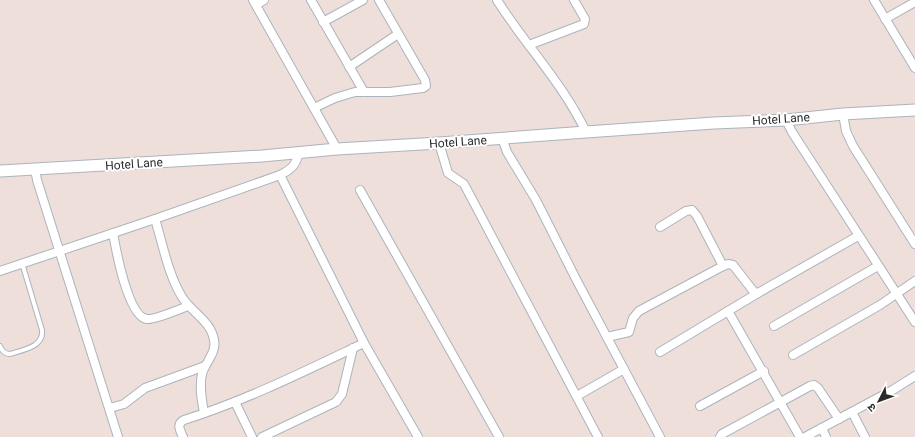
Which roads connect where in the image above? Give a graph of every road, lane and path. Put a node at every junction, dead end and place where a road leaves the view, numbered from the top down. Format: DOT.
graph roads {
  1 [pos="264,0"];
  2 [pos="311,0"];
  3 [pos="363,0"];
  4 [pos="379,0"];
  5 [pos="497,0"];
  6 [pos="574,0"];
  7 [pos="874,0"];
  8 [pos="254,2"];
  9 [pos="915,2"];
  10 [pos="885,19"];
  11 [pos="323,22"];
  12 [pos="398,34"];
  13 [pos="529,45"];
  14 [pos="349,67"];
  15 [pos="915,68"];
  16 [pos="364,92"];
  17 [pos="314,108"];
  18 [pos="915,110"];
  19 [pos="843,119"];
  20 [pos="789,126"];
  21 [pos="586,132"];
  22 [pos="504,144"];
  23 [pos="337,149"];
  24 [pos="442,153"];
  25 [pos="297,158"];
  26 [pos="0,171"];
  27 [pos="36,175"];
  28 [pos="280,175"];
  29 [pos="360,190"];
  30 [pos="155,219"];
  31 [pos="660,227"];
  32 [pos="113,233"];
  33 [pos="858,236"];
  34 [pos="915,244"];
  35 [pos="59,251"];
  36 [pos="22,263"];
  37 [pos="723,266"];
  38 [pos="878,266"];
  39 [pos="0,271"];
  40 [pos="915,281"];
  41 [pos="758,293"];
  42 [pos="897,294"];
  43 [pos="188,306"];
  44 [pos="728,311"];
  45 [pos="915,322"];
  46 [pos="774,326"];
  47 [pos="607,337"];
  48 [pos="364,343"];
  49 [pos="0,346"];
  50 [pos="353,348"];
  51 [pos="660,352"];
  52 [pos="793,355"];
  53 [pos="205,366"];
  54 [pos="624,369"];
  55 [pos="764,371"];
  56 [pos="915,376"];
  57 [pos="576,396"];
  58 [pos="235,402"];
  59 [pos="781,402"];
  60 [pos="700,406"];
  61 [pos="110,408"];
  62 [pos="852,412"];
  63 [pos="204,413"];
  64 [pos="839,419"];
  65 [pos="822,428"];
  66 [pos="118,437"];
  67 [pos="183,437"];
  68 [pos="252,437"];
  69 [pos="262,437"];
  70 [pos="418,437"];
  71 [pos="500,437"];
  72 [pos="598,437"];
  73 [pos="660,437"];
  74 [pos="720,437"];
  75 [pos="800,437"];
  76 [pos="805,437"];
  77 [pos="826,437"];
  78 [pos="865,437"];
  1 -- 8 [label="street"];
  2 -- 11 [label="street"];
  3 -- 11 [label="street"];
  4 -- 12 [label="street"];
  5 -- 13 [label="street"];
  6 -- 13 [label="street"];
  7 -- 10 [label="street"];
  8 -- 17 [label="street"];
  9 -- 10 [label="street"];
  10 -- 15 [label="street"];
  11 -- 14 [label="street"];
  12 -- 14 [label="street"];
  12 -- 16 [label="street"];
  13 -- 21 [label="street"];
  14 -- 16 [label="street"];
  16 -- 17 [label="street"];
  17 -- 23 [label="street"];
  18 -- 19 [label="street, Hotel Lane"];
  19 -- 20 [label="street, Hotel Lane"];
  19 -- 34 [label="street"];
  20 -- 21 [label="street, Hotel Lane"];
  20 -- 33 [label="street"];
  21 -- 22 [label="street, Hotel Lane"];
  22 -- 24 [label="street, Hotel Lane"];
  22 -- 47 [label="street"];
  23 -- 24 [label="street, Hotel Lane"];
  23 -- 25 [label="street, Hotel Lane"];
  24 -- 57 [label="street"];
  25 -- 27 [label="street, Hotel Lane"];
  25 -- 28 [label="street"];
  26 -- 27 [label="street, Hotel Lane"];
  27 -- 35 [label="street"];
  28 -- 30 [label="street"];
  28 -- 48 [label="street"];
  29 -- 71 [label="street"];
  30 -- 32 [label="street"];
  30 -- 43 [label="street"];
  31 -- 37 [label="street"];
  32 -- 35 [label="street"];
  32 -- 43 [label="street"];
  33 -- 38 [label="street"];
  33 -- 41 [label="street"];
  35 -- 36 [label="street"];
  35 -- 61 [label="street"];
  36 -- 39 [label="street"];
  36 -- 49 [label="lane"];
  37 -- 41 [label="street"];
  37 -- 47 [label="street"];
  38 -- 42 [label="street"];
  38 -- 46 [label="street"];
  40 -- 42 [label="street"];
  41 -- 44 [label="street"];
  42 -- 45 [label="street"];
  42 -- 52 [label="street"];
  43 -- 53 [label="street"];
  44 -- 51 [label="street"];
  44 -- 55 [label="street"];
  47 -- 54 [label="street"];
  48 -- 50 [label="street"];
  48 -- 70 [label="street"];
  50 -- 58 [label="street"];
  50 -- 69 [label="street"];
  53 -- 61 [label="street"];
  53 -- 63 [label="street"];
  54 -- 57 [label="street"];
  54 -- 73 [label="street"];
  55 -- 59 [label="street"];
  55 -- 60 [label="street"];
  56 -- 62 [label="street"];
  57 -- 72 [label="street"];
  58 -- 63 [label="street"];
  58 -- 68 [label="street"];
  59 -- 64 [label="street"];
  59 -- 74 [label="street"];
  59 -- 75 [label="street"];
  61 -- 66 [label="street"];
  62 -- 64 [label="street"];
  62 -- 78 [label="street"];
  63 -- 67 [label="street"];
  64 -- 65 [label="street"];
  65 -- 76 [label="street"];
  65 -- 77 [label="street"];
}
